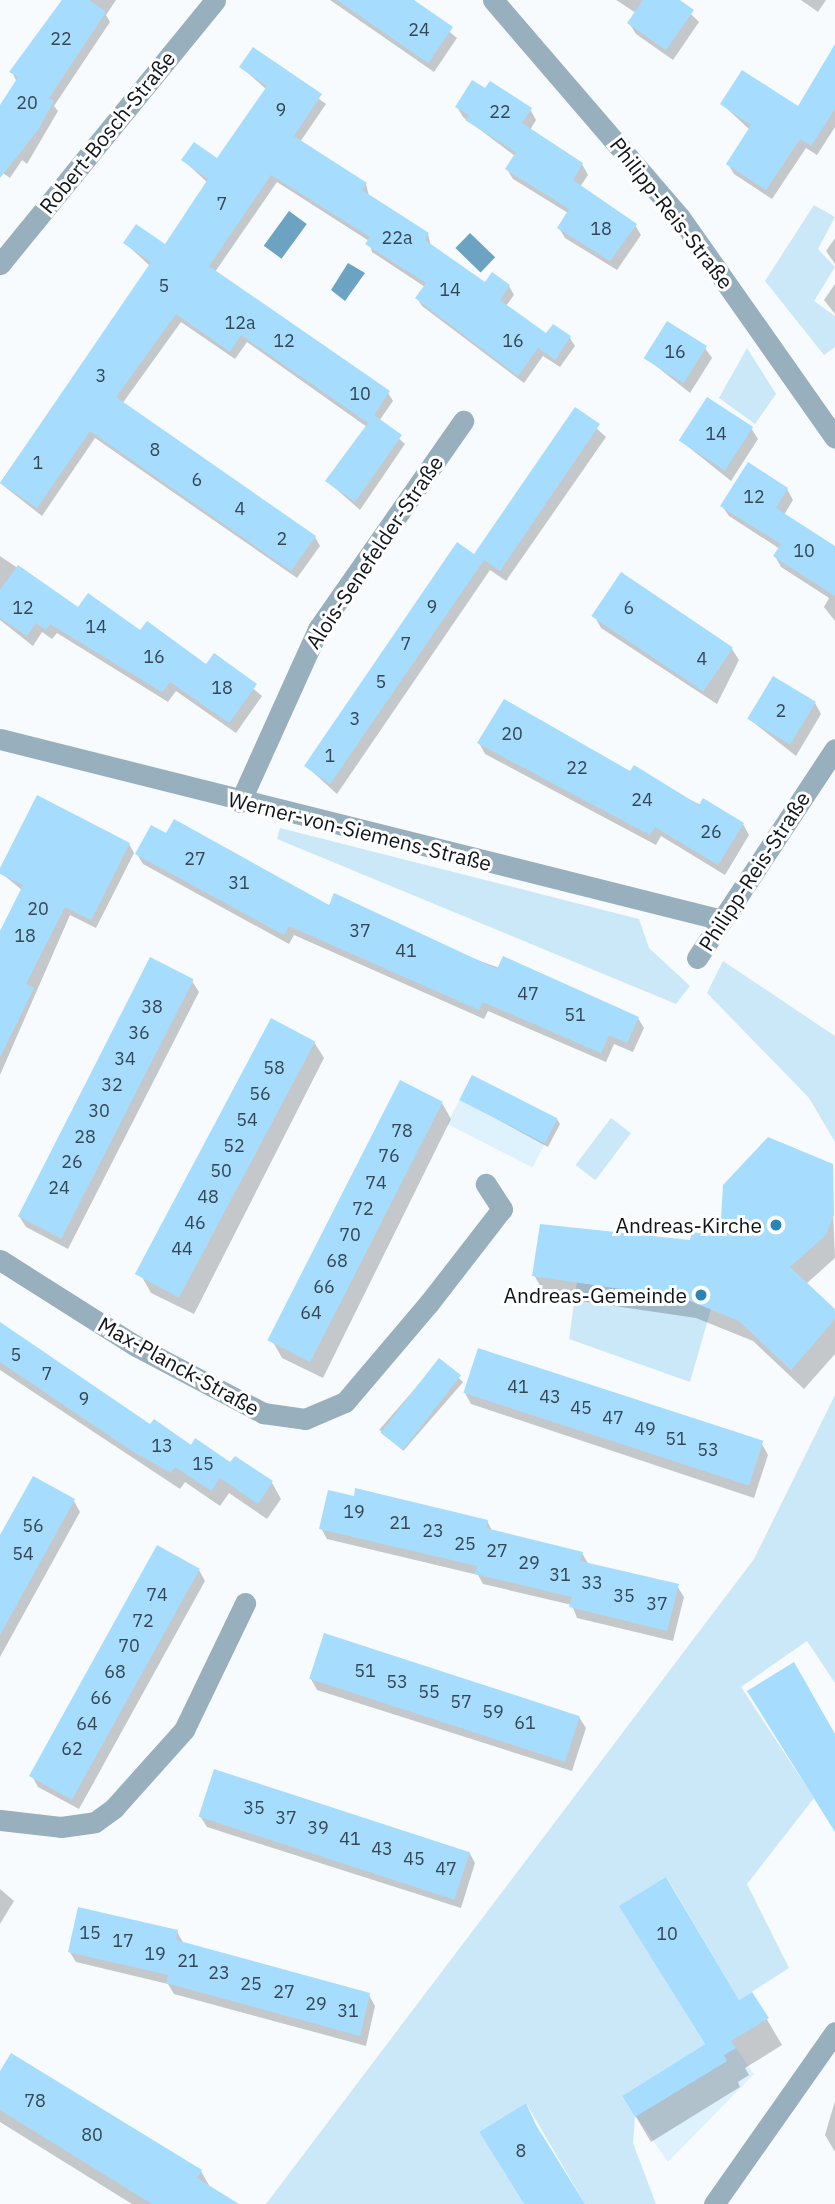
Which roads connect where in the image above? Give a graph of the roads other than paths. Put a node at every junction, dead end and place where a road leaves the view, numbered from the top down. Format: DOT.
graph roads {
  1 [pos="215,0"];
  2 [pos="493,0"];
  3 [pos="0,264"];
  4 [pos="463,421"];
  5 [pos="835,439"];
  6 [pos="2,746"];
  7 [pos="835,749"];
  8 [pos="240,802"];
  9 [pos="722,920"];
  10 [pos="697,958"];
  11 [pos="486,1184"];
  12 [pos="0,1260"];
  13 [pos="245,1603"];
  14 [pos="0,1820"];
  15 [pos="835,2032"];
  16 [pos="714,2204"];
  1 -- 3 [label="street, Robert-Bosch-Straße"];
  2 -- 5 [label="street, Philipp-Reis-Straße"];
  4 -- 8 [label="street, Alois-Senefelder-Straße"];
  6 -- 8 [label="street, Werner-von-Siemens-Straße"];
  7 -- 9 [label="street, Philipp-Reis-Straße"];
  8 -- 9 [label="street, Werner-von-Siemens-Straße"];
  9 -- 10 [label="street, Philipp-Reis-Straße"];
  11 -- 12 [label="street, Max-Planck-Straße"];
  13 -- 14 [label="street"];
  15 -- 16 [label="street"];
}
